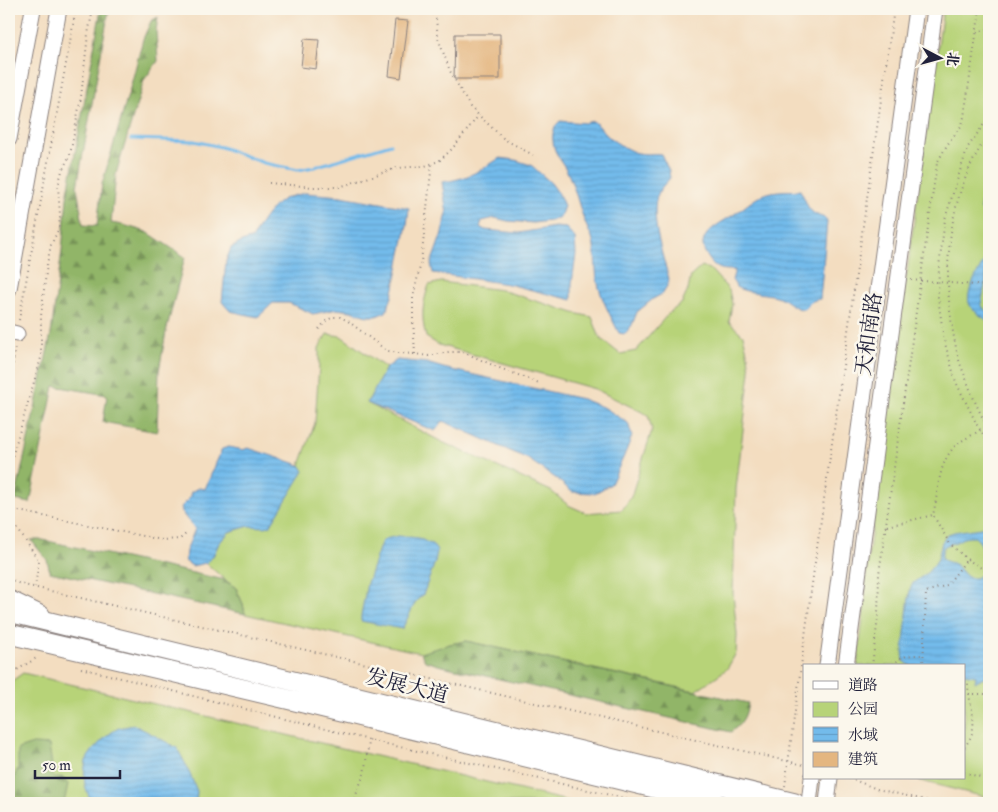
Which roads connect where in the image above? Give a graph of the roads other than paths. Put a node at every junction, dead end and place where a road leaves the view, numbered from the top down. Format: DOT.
graph roads {
  1 [pos="33,9"];
  2 [pos="59,9"];
  3 [pos="916,9"];
  4 [pos="935,9"];
  5 [pos="9,139"];
  6 [pos="9,289"];
  7 [pos="9,598"];
  8 [pos="9,612"];
  9 [pos="83,630"];
  10 [pos="9,634"];
  11 [pos="9,642"];
  12 [pos="77,658"];
  13 [pos="827,664"];
  14 [pos="846,664"];
  15 [pos="812,780"];
  16 [pos="830,780"];
  17 [pos="789,802"];
  18 [pos="716,803"];
  19 [pos="808,803"];
  20 [pos="827,803"];
  1 -- 5 [label="street"];
  2 -- 6 [label="street"];
  3 -- 13 [label="street, 天和南路"];
  4 -- 14 [label="street, 天和南路"];
  7 -- 9 [label="street"];
  8 -- 9 [label="main road, 发展大道"];
  9 -- 17 [label="main road, 发展大道"];
  10 -- 12 [label="main road, 发展大道"];
  11 -- 12 [label="street"];
  12 -- 18 [label="main road, 发展大道"];
  15 -- 19 [label="street"];
  16 -- 20 [label="street"];
}
